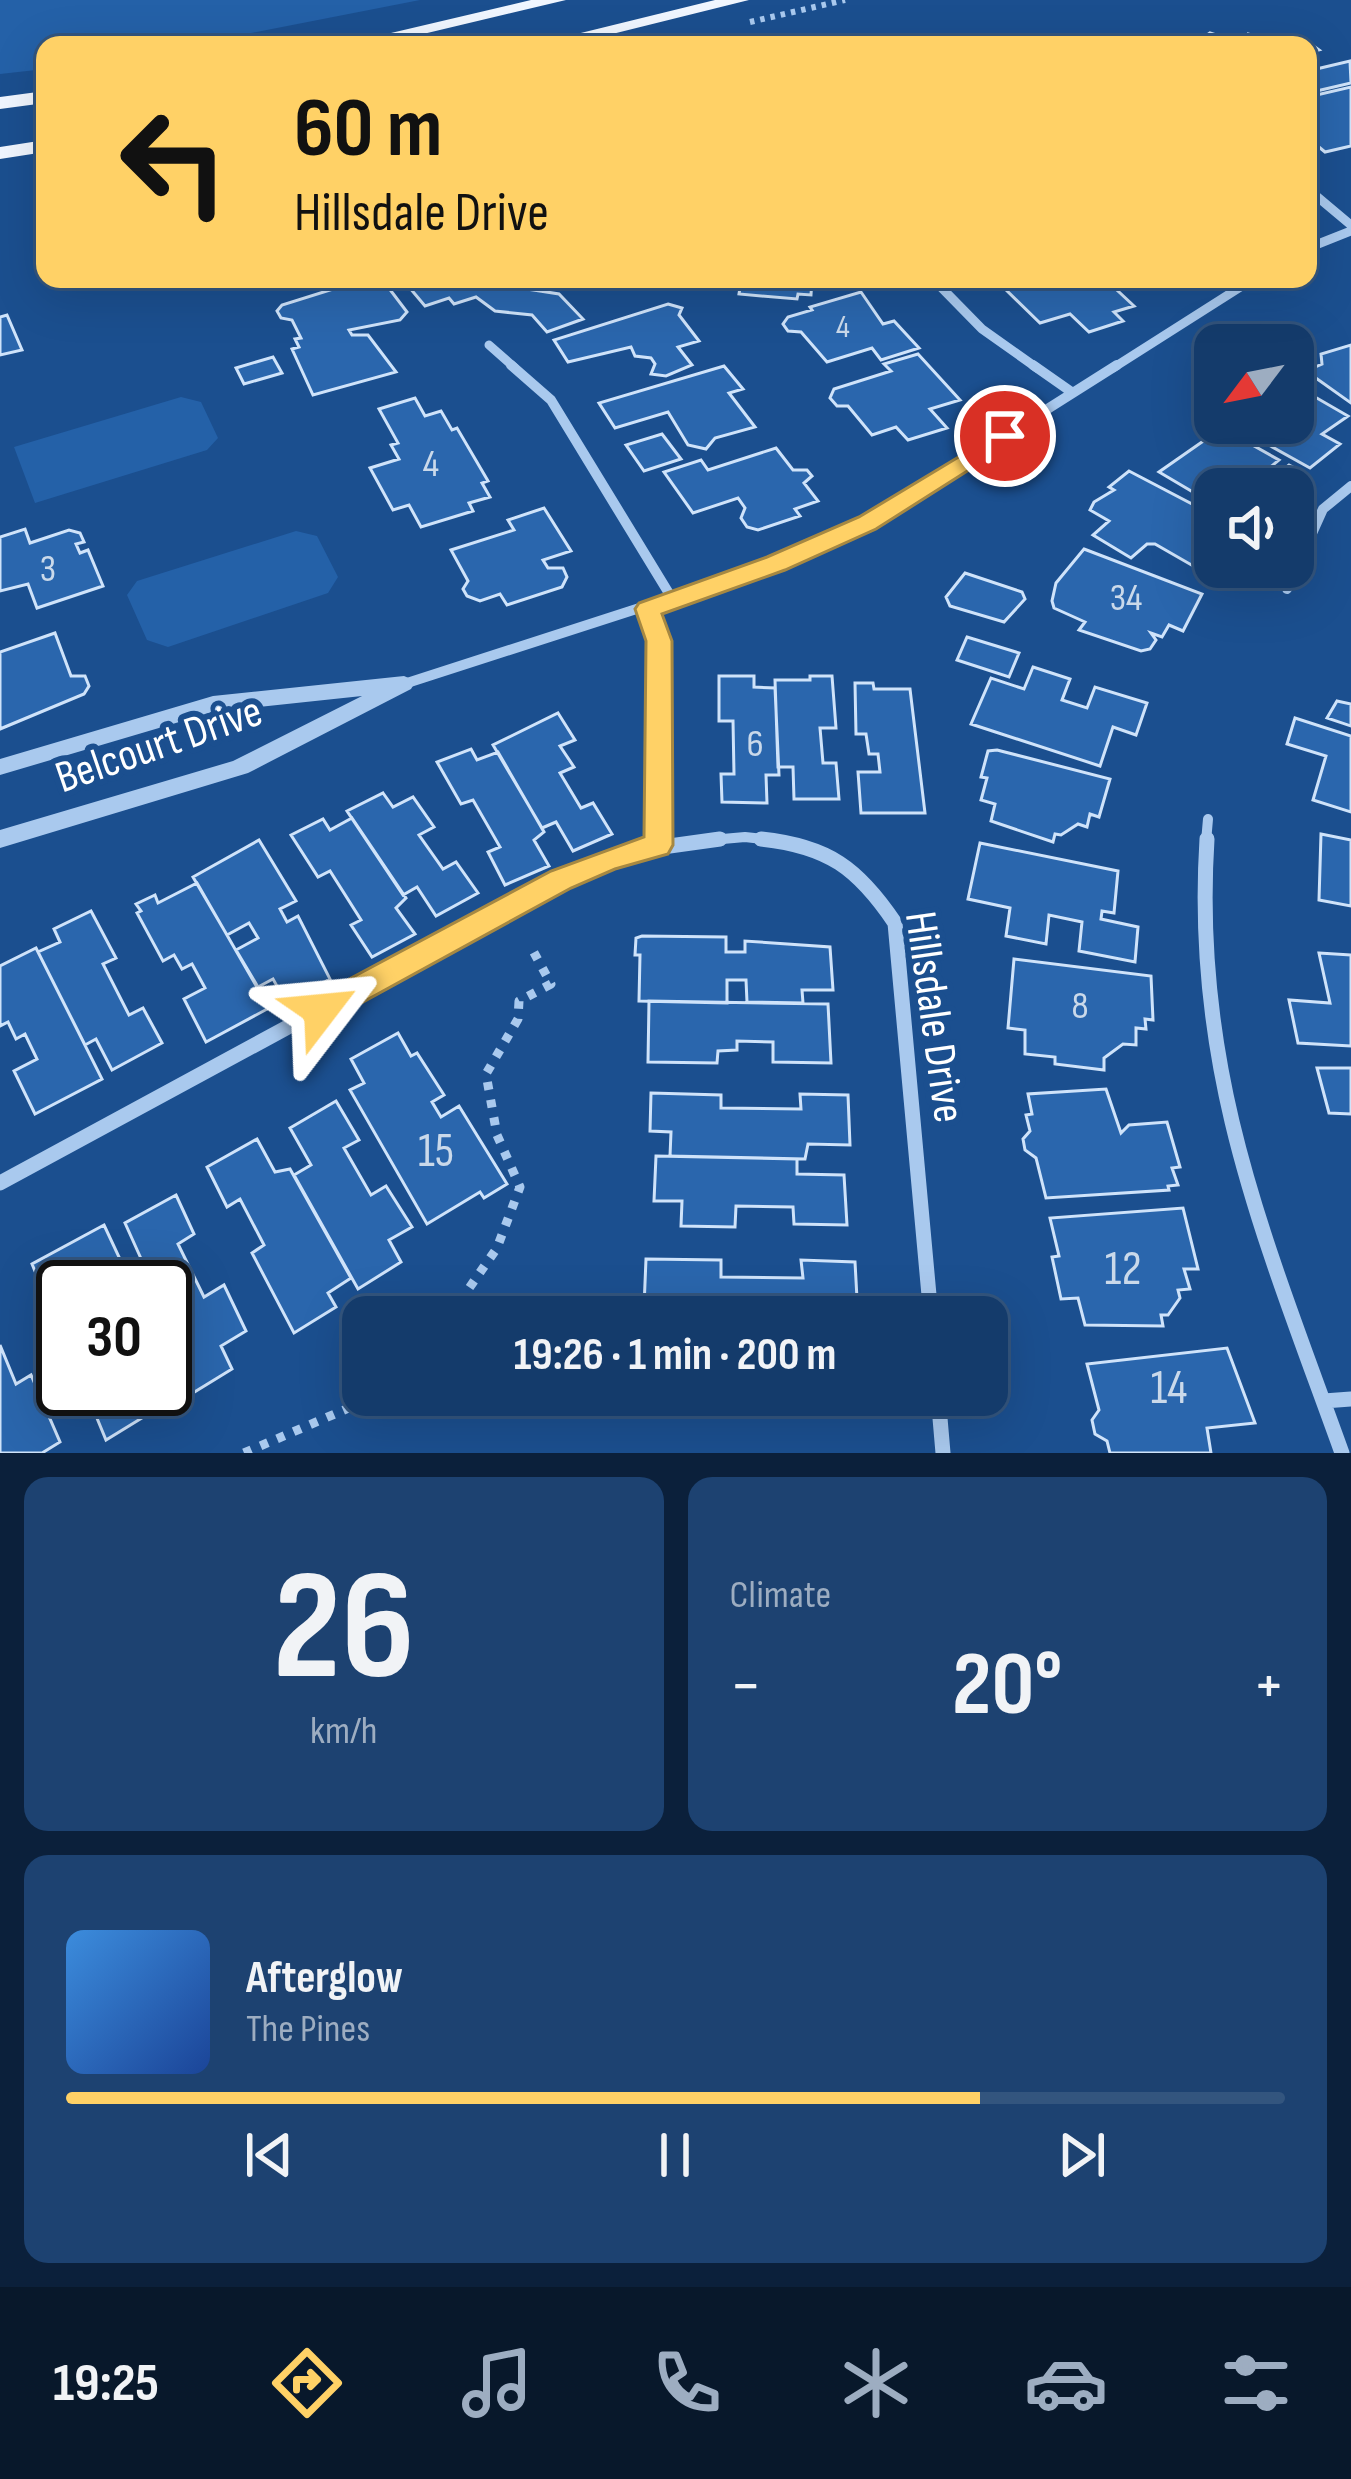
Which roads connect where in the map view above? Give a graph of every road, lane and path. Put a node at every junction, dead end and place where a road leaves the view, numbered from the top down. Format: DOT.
graph roads {
  1 [pos="557,0"];
  2 [pos="740,0"];
  3 [pos="391,36"];
  4 [pos="582,36"];
  5 [pos="36,98"];
  6 [pos="0,103"];
  7 [pos="36,147"];
  8 [pos="0,152"];
  9 [pos="1317,197"];
  10 [pos="1351,228"];
  11 [pos="1317,244"];
  12 [pos="942,288"];
  13 [pos="1239,288"];
  14 [pos="489,345"];
  15 [pos="1073,393"];
  16 [pos="1351,486"];
  17 [pos="1287,589"];
  18 [pos="674,600"];
  19 [pos="648,609"];
  20 [pos="404,684"];
  21 [pos="0,767"];
  22 [pos="1208,819"];
  23 [pos="0,839"];
  24 [pos="658,845"];
  25 [pos="531,947"];
  26 [pos="0,1183"];
  27 [pos="464,1296"];
  28 [pos="929,1296"];
  29 [pos="1351,1399"];
  30 [pos="1324,1401"];
  31 [pos="342,1411"];
  32 [pos="940,1416"];
  33 [pos="244,1453"];
  34 [pos="943,1453"];
  35 [pos="1342,1453"];
  1 -- 3 [label="main road"];
  2 -- 4 [label="main road"];
  5 -- 6 [label="main road"];
  7 -- 8 [label="main road"];
  9 -- 10 [label="street"];
  10 -- 11 [label="street"];
  12 -- 15 [label="street"];
  13 -- 15 [label="street, Belcourt Drive"];
  14 -- 18 [label="street"];
  15 -- 18 [label="street, Belcourt Drive"];
  16 -- 17 [label="street"];
  18 -- 19 [label="street, Belcourt Drive"];
  19 -- 20 [label="street, Belcourt Drive"];
  19 -- 24 [label="street"];
  20 -- 21 [label="street, Belcourt Drive"];
  20 -- 23 [label="street, Belcourt Drive"];
  22 -- 30 [label="street"];
  24 -- 26 [label="street, Hillsdale Drive"];
  24 -- 28 [label="street, Hillsdale Drive"];
  25 -- 27 [label="path"];
  29 -- 30 [label="street"];
  30 -- 35 [label="street"];
  31 -- 33 [label="path"];
  32 -- 34 [label="street"];
}
